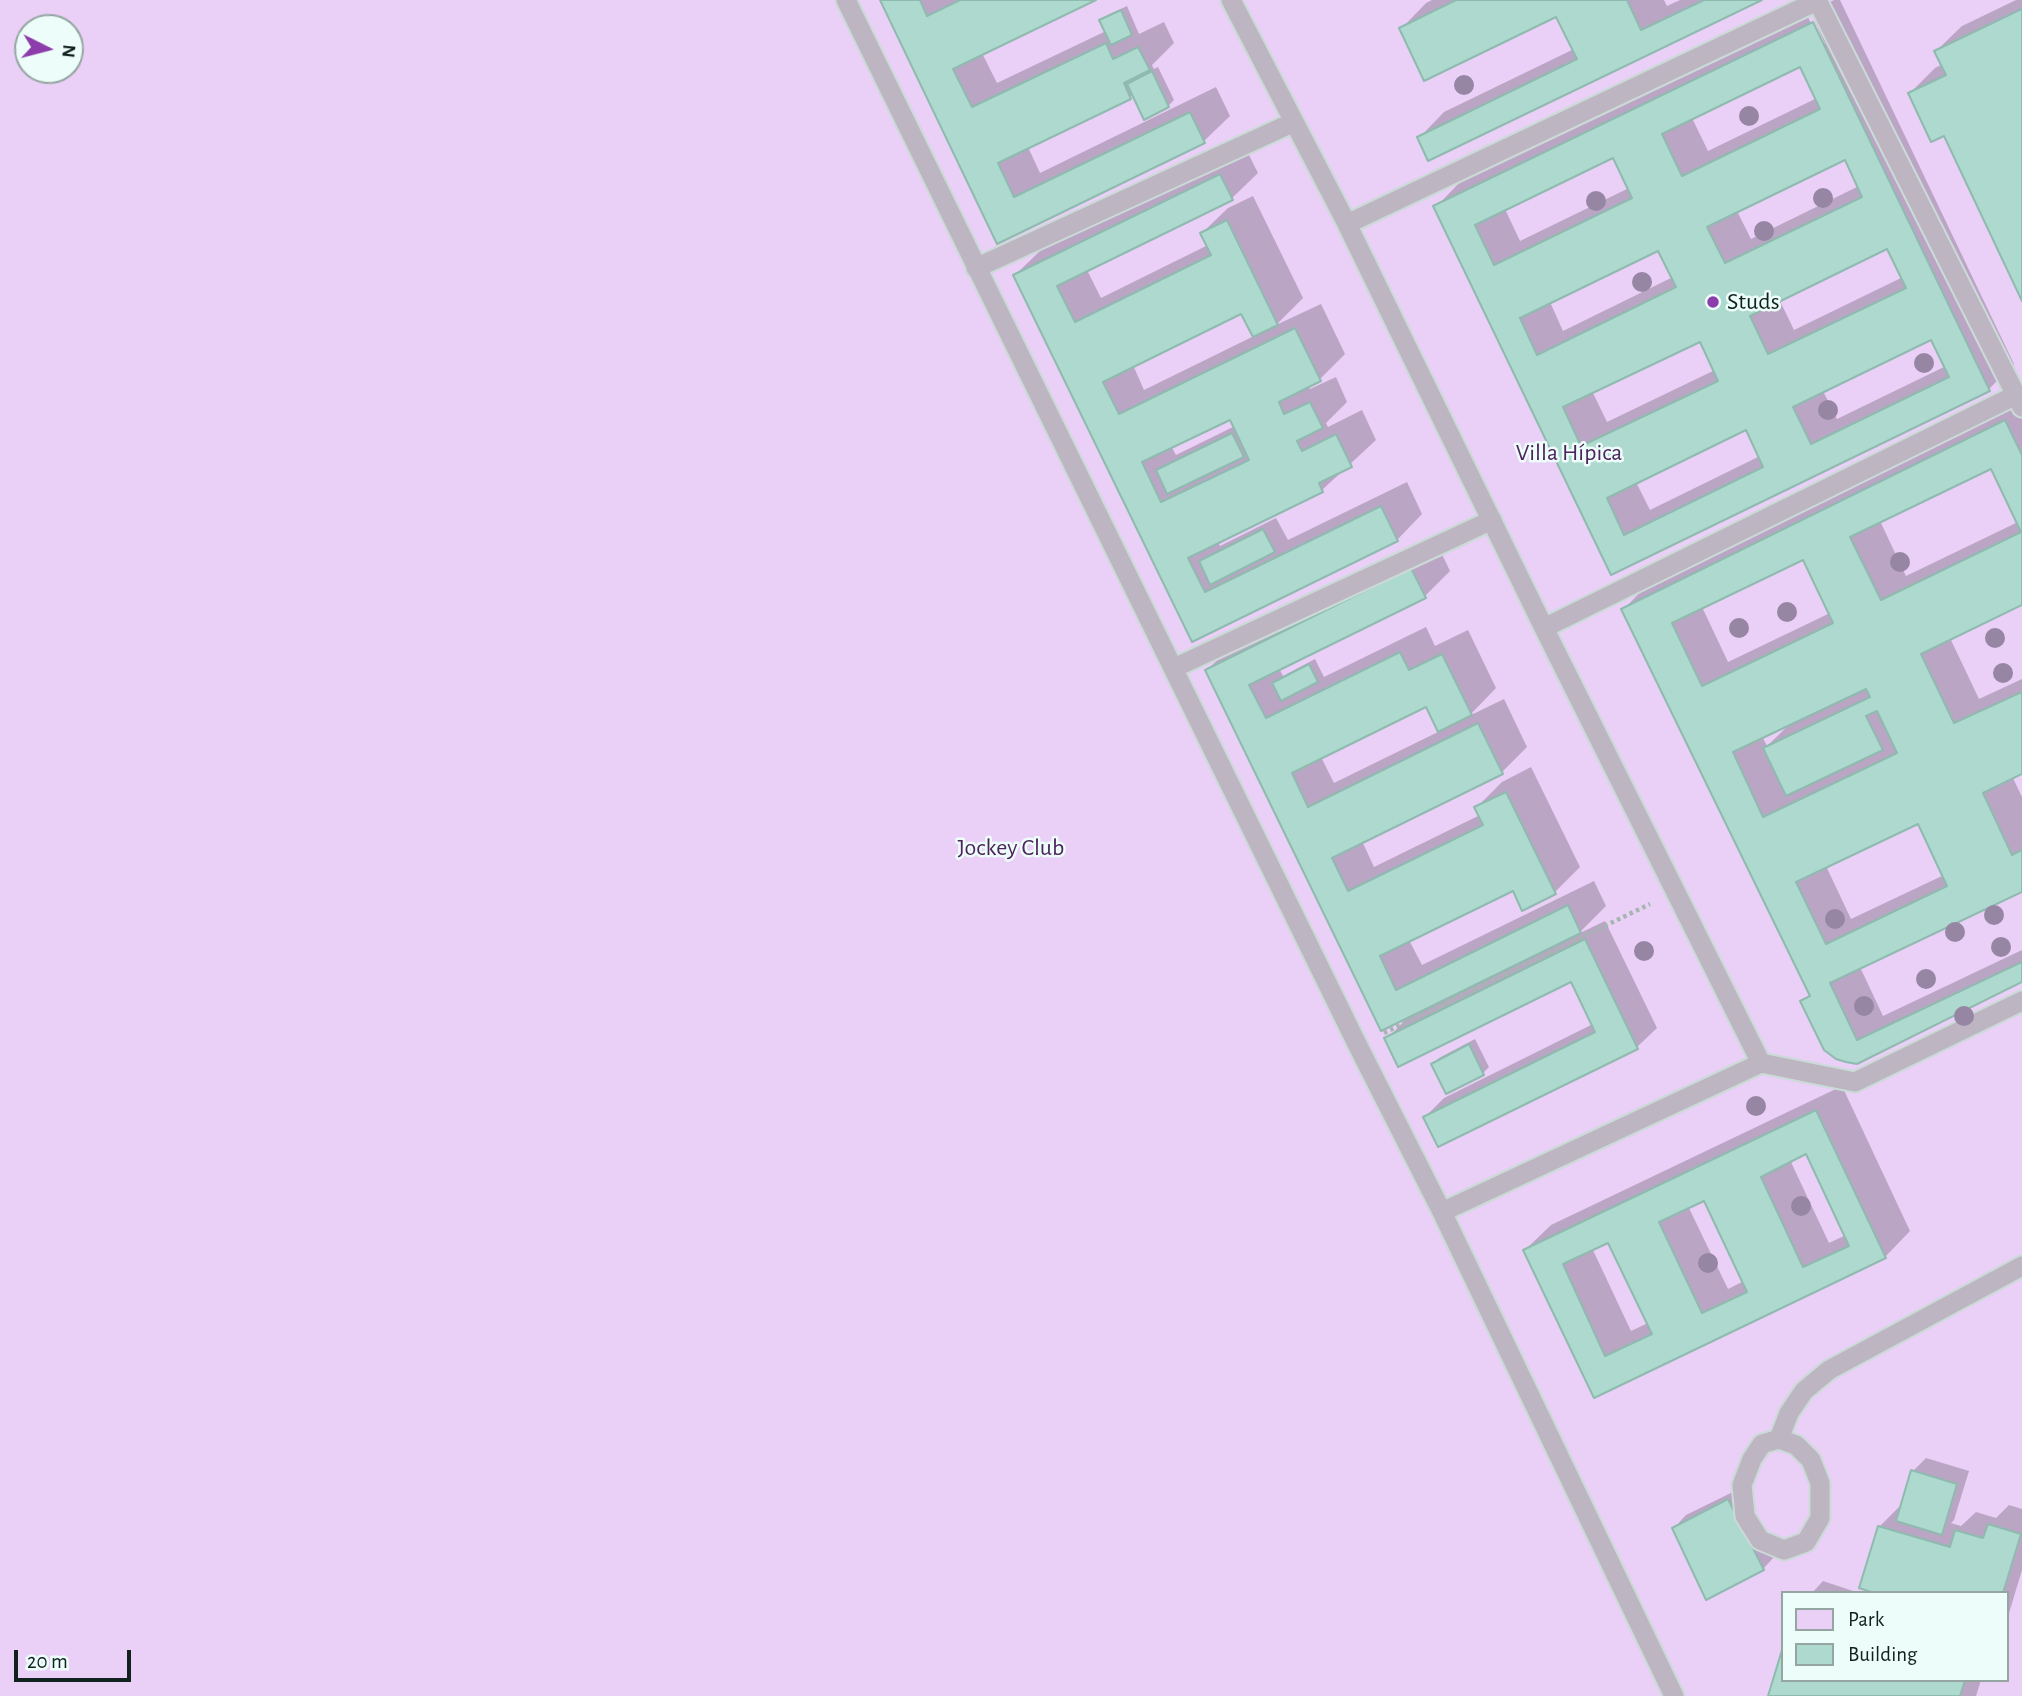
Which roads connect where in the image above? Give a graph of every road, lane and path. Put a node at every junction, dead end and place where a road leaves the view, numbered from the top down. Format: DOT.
graph roads {
  1 [pos="846,0"];
  2 [pos="1231,0"];
  3 [pos="1817,0"];
  4 [pos="1294,122"];
  5 [pos="1347,224"];
  6 [pos="976,268"];
  7 [pos="2019,401"];
  8 [pos="1492,520"];
  9 [pos="1544,628"];
  10 [pos="1174,668"];
  11 [pos="1675,892"];
  12 [pos="2022,1001"];
  13 [pos="1358,1046"];
  14 [pos="1761,1063"];
  15 [pos="1442,1212"];
  16 [pos="2022,1266"];
  17 [pos="1779,1439"];
  18 [pos="1674,1696"];
  1 -- 6 [label="lane"];
  2 -- 4 [label="lane"];
  3 -- 5 [label="lane"];
  3 -- 7 [label="lane"];
  4 -- 5 [label="lane"];
  4 -- 6 [label="lane"];
  5 -- 8 [label="lane"];
  6 -- 10 [label="lane"];
  7 -- 9 [label="lane"];
  8 -- 9 [label="lane"];
  8 -- 10 [label="lane"];
  9 -- 11 [label="lane"];
  10 -- 13 [label="lane"];
  11 -- 13 [label="path"];
  11 -- 14 [label="lane"];
  12 -- 14 [label="lane"];
  13 -- 15 [label="lane"];
  14 -- 15 [label="lane"];
  15 -- 18 [label="lane"];
  16 -- 17 [label="lane"];
  17 -- 17 [label="lane"];
}
